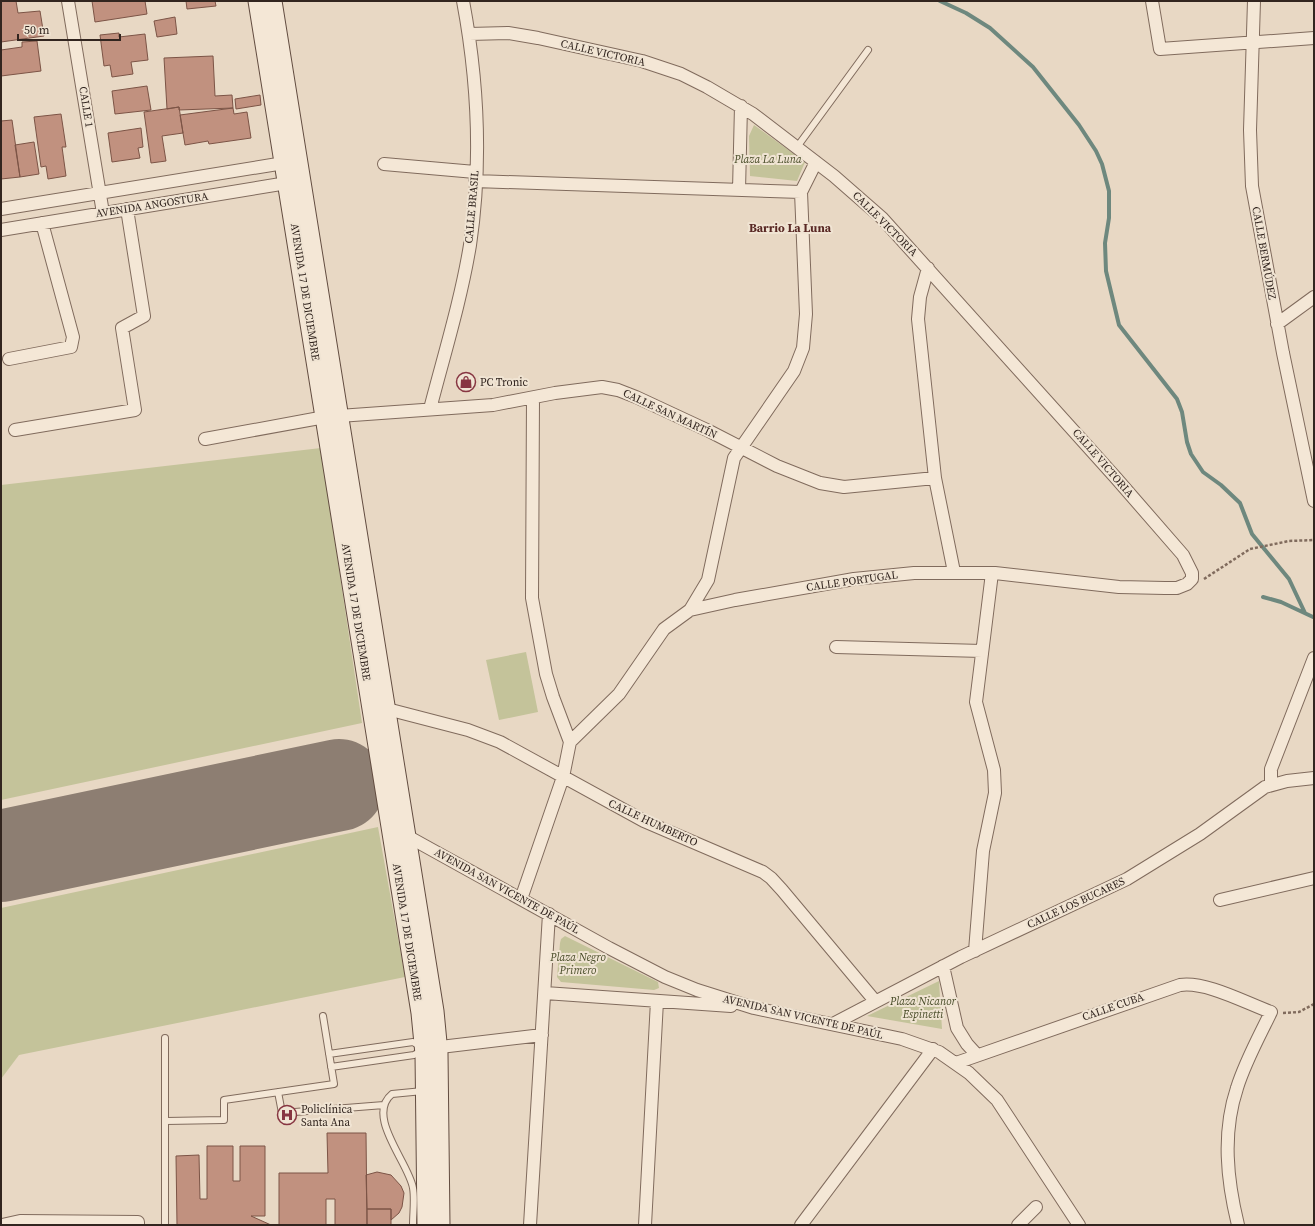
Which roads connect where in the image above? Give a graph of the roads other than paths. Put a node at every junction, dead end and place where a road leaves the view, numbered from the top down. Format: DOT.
graph roads {
  1 [pos="68,1"];
  2 [pos="257,1"];
  3 [pos="273,1"];
  4 [pos="463,1"];
  5 [pos="1152,1"];
  6 [pos="1254,1"];
  7 [pos="469,34"];
  8 [pos="1314,38"];
  9 [pos="1253,42"];
  10 [pos="868,50"];
  11 [pos="742,106"];
  12 [pos="797,147"];
  13 [pos="291,162"];
  14 [pos="816,162"];
  15 [pos="384,164"];
  16 [pos="475,176"];
  17 [pos="295,182"];
  18 [pos="740,190"];
  19 [pos="801,192"];
  20 [pos="99,193"];
  21 [pos="1,209"];
  22 [pos="127,209"];
  23 [pos="103,213"];
  24 [pos="42,223"];
  25 [pos="1,230"];
  26 [pos="928,268"];
  27 [pos="1314,297"];
  28 [pos="1277,324"];
  29 [pos="9,358"];
  30 [pos="533,398"];
  31 [pos="430,409"];
  32 [pos="332,416"];
  33 [pos="14,430"];
  34 [pos="205,439"];
  35 [pos="740,447"];
  36 [pos="935,478"];
  37 [pos="1314,501"];
  38 [pos="954,572"];
  39 [pos="992,573"];
  40 [pos="1192,579"];
  41 [pos="690,610"];
  42 [pos="836,647"];
  43 [pos="982,651"];
  44 [pos="1314,658"];
  45 [pos="387,709"];
  46 [pos="570,742"];
  47 [pos="563,777"];
  48 [pos="1314,778"];
  49 [pos="1271,785"];
  50 [pos="407,836"];
  51 [pos="1314,878"];
  52 [pos="521,899"];
  53 [pos="1220,900"];
  54 [pos="549,914"];
  55 [pos="975,951"];
  56 [pos="943,966"];
  57 [pos="545,993"];
  58 [pos="657,1001"];
  59 [pos="875,1001"];
  60 [pos="754,1008"];
  61 [pos="323,1016"];
  62 [pos="833,1024"];
  63 [pos="542,1036"];
  64 [pos="165,1038"];
  65 [pos="431,1048"];
  66 [pos="933,1049"];
  67 [pos="329,1054"];
  68 [pos="977,1055"];
  69 [pos="956,1063"];
  70 [pos="331,1067"];
  71 [pos="425,1091"];
  72 [pos="278,1092"];
  73 [pos="384,1105"];
  74 [pos="166,1121"];
  75 [pos="1036,1207"];
  76 [pos="138,1224"];
  77 [pos="2,1225"];
  78 [pos="165,1225"];
  79 [pos="413,1225"];
  80 [pos="426,1225"];
  81 [pos="441,1225"];
  82 [pos="530,1225"];
  83 [pos="645,1225"];
  84 [pos="801,1225"];
  85 [pos="1018,1225"];
  86 [pos="1079,1225"];
  87 [pos="1238,1225"];
  1 -- 20 [label="street, CALLE 1"];
  2 -- 13 [label="street, AVENIDA 17 DE DICIEMBRE"];
  3 -- 13 [label="street, AVENIDA 17 DE DICIEMBRE"];
  4 -- 7 [label="street, CALLE BRASIL"];
  5 -- 9 [label="street"];
  6 -- 9 [label="street, CALLE BERMÚDEZ"];
  7 -- 11 [label="street, CALLE VICTORIA"];
  7 -- 16 [label="street, CALLE BRASIL"];
  8 -- 9 [label="street"];
  9 -- 28 [label="street, CALLE BERMÚDEZ"];
  10 -- 12 [label="lane"];
  11 -- 12 [label="street, CALLE VICTORIA"];
  11 -- 18 [label="street"];
  12 -- 14 [label="street, CALLE VICTORIA"];
  13 -- 17 [label="street, AVENIDA 17 DE DICIEMBRE"];
  13 -- 20 [label="street, AVENIDA ANGOSTURA"];
  14 -- 19 [label="street"];
  14 -- 26 [label="street, CALLE VICTORIA"];
  15 -- 16 [label="street"];
  16 -- 18 [label="street"];
  16 -- 31 [label="street, CALLE BRASIL"];
  17 -- 22 [label="street, AVENIDA ANGOSTURA"];
  17 -- 32 [label="street, AVENIDA 17 DE DICIEMBRE"];
  18 -- 19 [label="street"];
  19 -- 35 [label="street"];
  20 -- 21 [label="street, AVENIDA ANGOSTURA"];
  20 -- 23 [label="street, CALLE 1"];
  22 -- 23 [label="street, AVENIDA ANGOSTURA"];
  22 -- 33 [label="street"];
  23 -- 24 [label="street, AVENIDA ANGOSTURA"];
  24 -- 25 [label="street, AVENIDA ANGOSTURA"];
  24 -- 29 [label="street"];
  26 -- 36 [label="street"];
  26 -- 40 [label="street, CALLE VICTORIA"];
  27 -- 28 [label="street"];
  28 -- 37 [label="street, CALLE BERMÚDEZ"];
  30 -- 31 [label="street, CALLE SAN MARTÍN"];
  30 -- 35 [label="street, CALLE SAN MARTÍN"];
  30 -- 46 [label="street"];
  31 -- 32 [label="street, CALLE SAN MARTÍN"];
  32 -- 34 [label="street, CALLE SAN MARTÍN"];
  32 -- 45 [label="street, AVENIDA 17 DE DICIEMBRE"];
  32 -- 65 [label="street, AVENIDA 17 DE DICIEMBRE"];
  35 -- 36 [label="street, CALLE SAN MARTÍN"];
  35 -- 41 [label="street"];
  36 -- 38 [label="street"];
  38 -- 39 [label="street, CALLE PORTUGAL"];
  38 -- 41 [label="street, CALLE PORTUGAL"];
  39 -- 40 [label="street, CALLE PORTUGAL"];
  39 -- 43 [label="street"];
  41 -- 46 [label="street, CALLE PORTUGAL"];
  42 -- 43 [label="street"];
  43 -- 55 [label="street"];
  44 -- 49 [label="street"];
  45 -- 47 [label="street, CALLE HUMBERTO"];
  45 -- 50 [label="street, AVENIDA 17 DE DICIEMBRE"];
  46 -- 47 [label="street"];
  47 -- 52 [label="street"];
  47 -- 59 [label="street, CALLE HUMBERTO"];
  48 -- 49 [label="street, CALLE LOS BUCARES"];
  49 -- 55 [label="street, CALLE LOS BUCARES"];
  50 -- 52 [label="street, AVENIDA SAN VICENTE DE PAÚL"];
  50 -- 65 [label="street, AVENIDA 17 DE DICIEMBRE"];
  51 -- 53 [label="street"];
  52 -- 54 [label="street, AVENIDA SAN VICENTE DE PAÚL"];
  54 -- 57 [label="street"];
  54 -- 60 [label="street, AVENIDA SAN VICENTE DE PAÚL"];
  55 -- 56 [label="street, CALLE LOS BUCARES"];
  56 -- 59 [label="street, CALLE LOS BUCARES"];
  56 -- 68 [label="street"];
  57 -- 58 [label="street"];
  57 -- 63 [label="street"];
  58 -- 60 [label="street"];
  58 -- 83 [label="street"];
  59 -- 62 [label="street, CALLE LOS BUCARES"];
  60 -- 62 [label="street, AVENIDA SAN VICENTE DE PAÚL"];
  61 -- 67 [label="lane"];
  62 -- 66 [label="street, AVENIDA SAN VICENTE DE PAÚL"];
  63 -- 65 [label="street"];
  63 -- 82 [label="street"];
  64 -- 74 [label="lane"];
  65 -- 67 [label="lane"];
  65 -- 70 [label="lane"];
  65 -- 71 [label="street, AVENIDA 17 DE DICIEMBRE"];
  65 -- 81 [label="street, AVENIDA 17 DE DICIEMBRE"];
  66 -- 69 [label="street, AVENIDA SAN VICENTE DE PAÚL"];
  66 -- 84 [label="street"];
  67 -- 70 [label="lane"];
  68 -- 69 [label="street, CALLE CUBA"];
  68 -- 87 [label="street, CALLE CUBA"];
  69 -- 86 [label="street, AVENIDA SAN VICENTE DE PAÚL"];
  70 -- 72 [label="lane"];
  71 -- 73 [label="lane"];
  71 -- 80 [label="street, AVENIDA 17 DE DICIEMBRE"];
  72 -- 73 [label="lane"];
  72 -- 74 [label="lane"];
  73 -- 79 [label="lane"];
  74 -- 78 [label="lane"];
  75 -- 85 [label="street"];
  76 -- 77 [label="street"];
}
